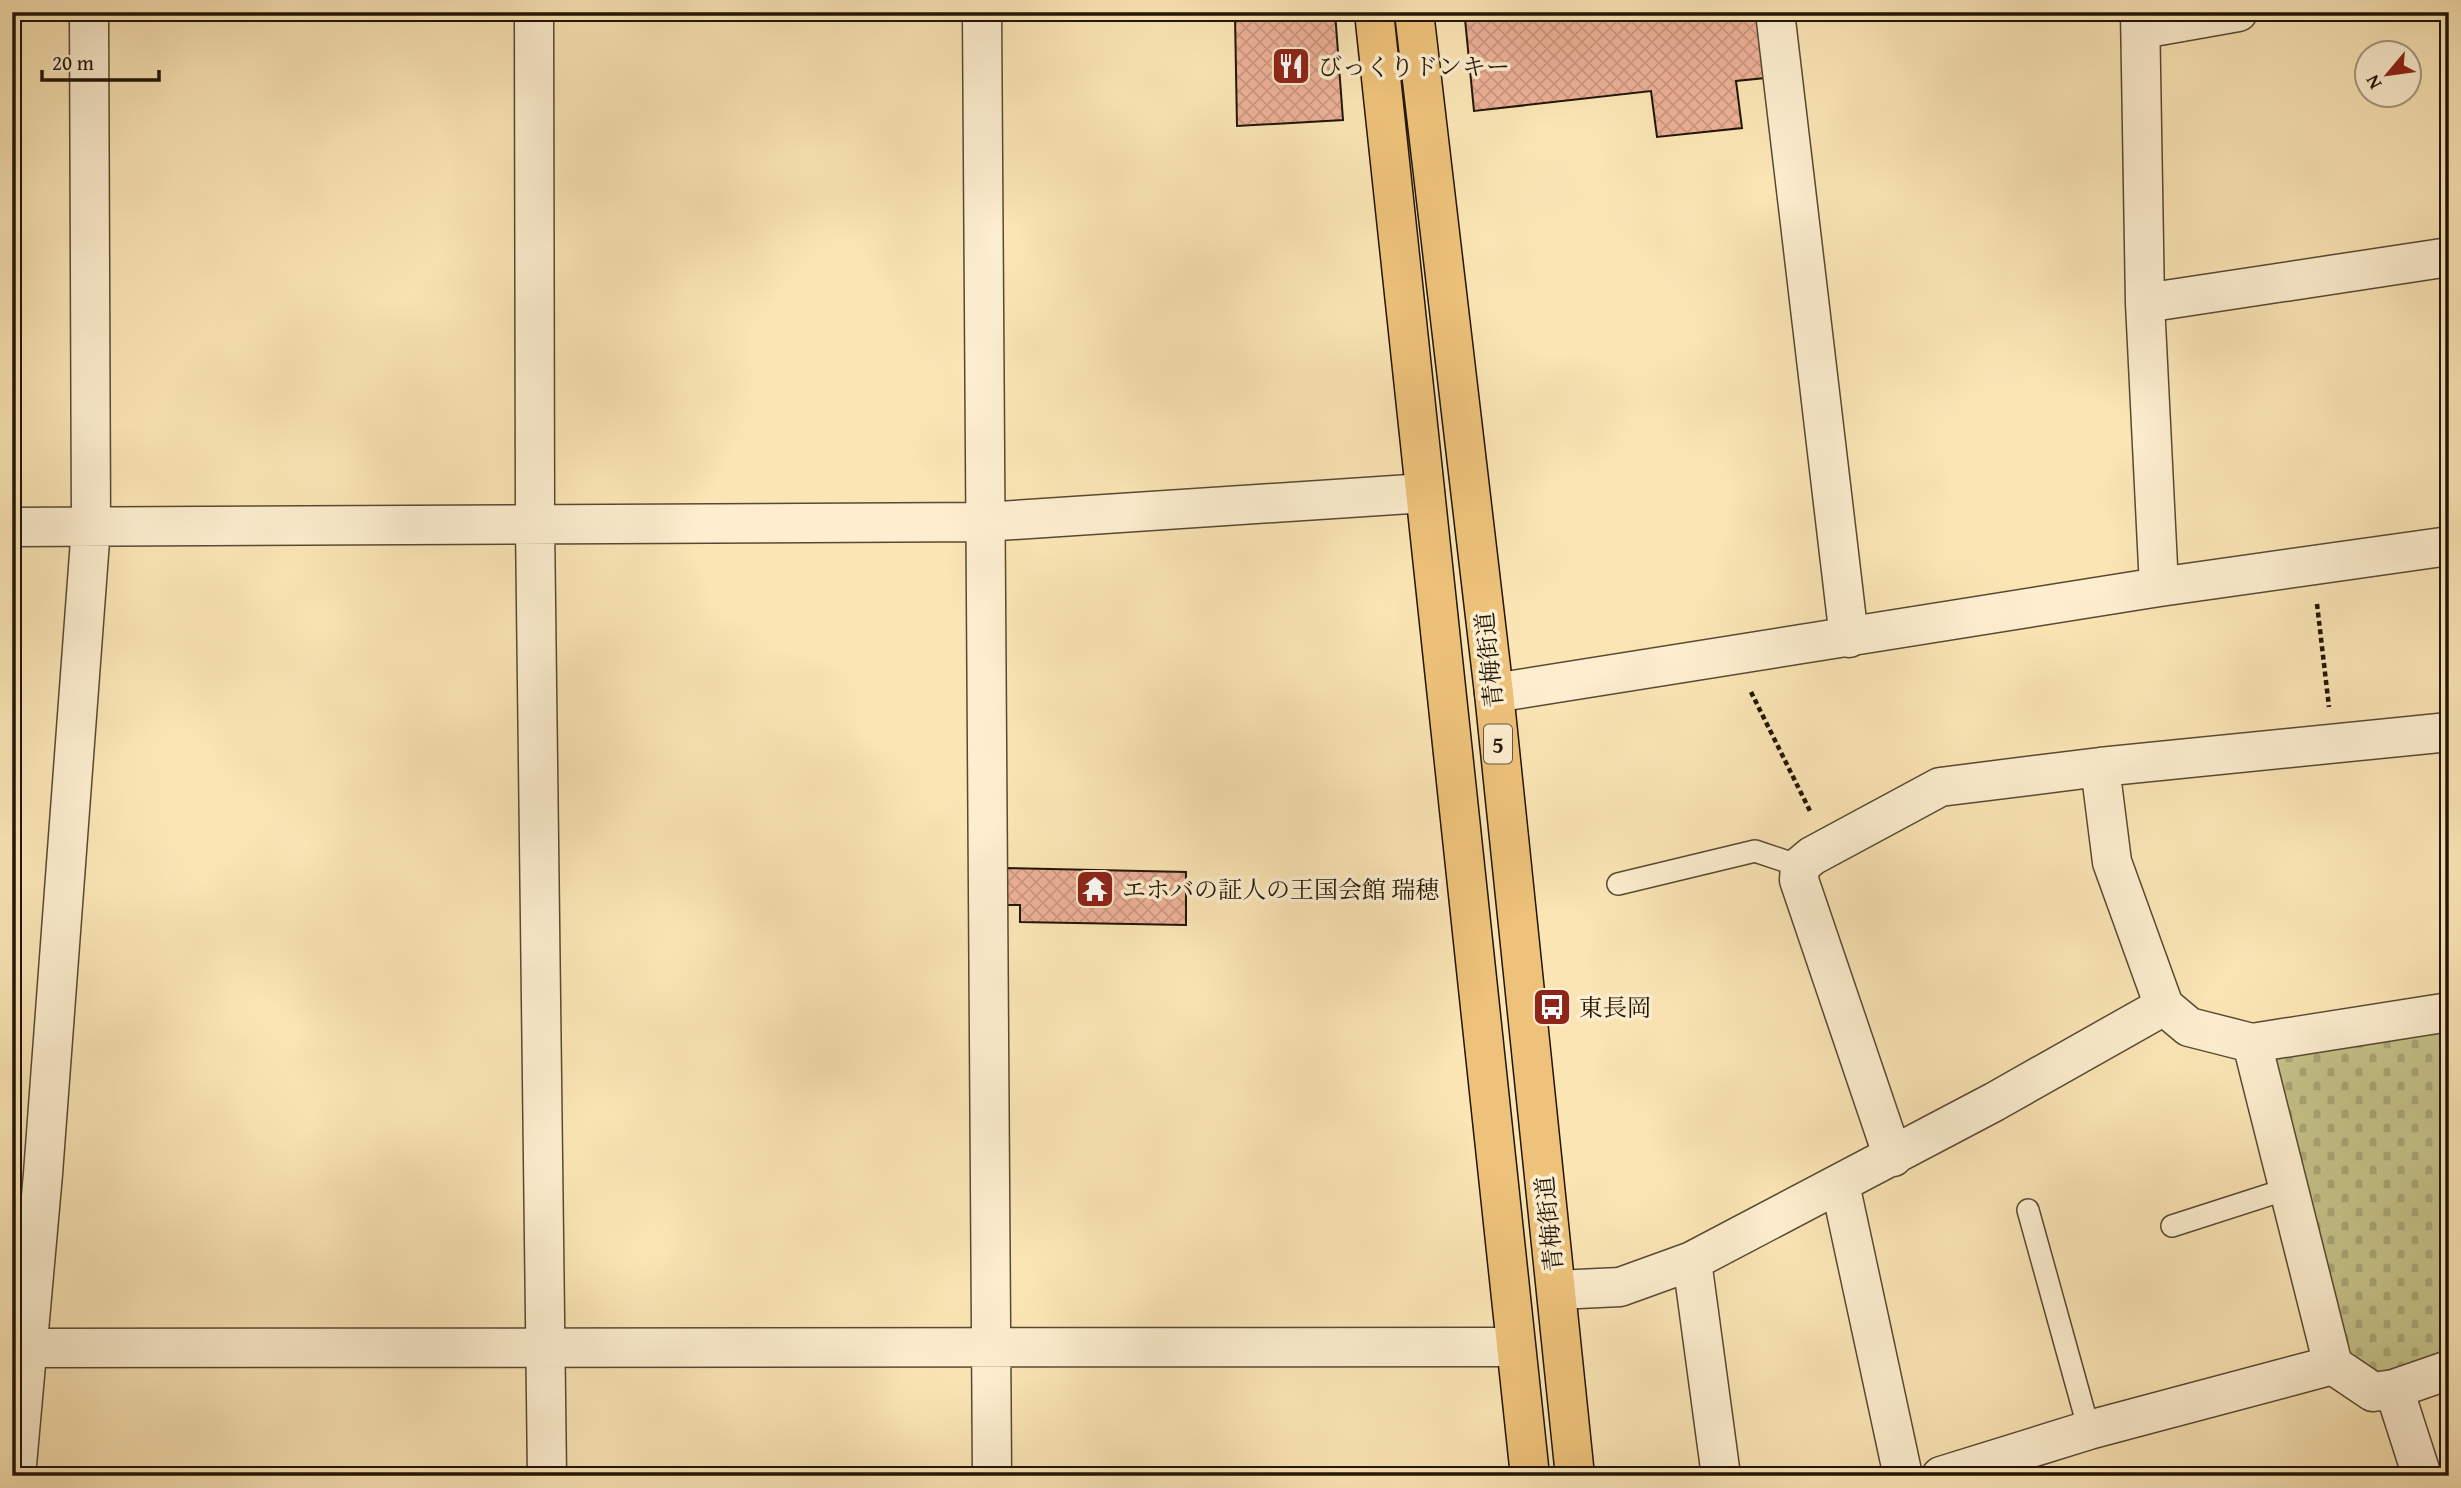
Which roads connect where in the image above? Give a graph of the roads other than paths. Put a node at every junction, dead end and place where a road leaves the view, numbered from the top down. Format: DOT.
graph roads {
  1 [pos="89,12"];
  2 [pos="534,12"];
  3 [pos="982,12"];
  4 [pos="1374,12"];
  5 [pos="1414,12"];
  6 [pos="1775,12"];
  7 [pos="2238,12"];
  8 [pos="2141,21"];
  9 [pos="2449,257"];
  10 [pos="2145,303"];
  11 [pos="1425,493"];
  12 [pos="984,522"];
  13 [pos="535,524"];
  14 [pos="12,527"];
  15 [pos="91,527"];
  16 [pos="2449,546"];
  17 [pos="2159,587"];
  18 [pos="1849,638"];
  19 [pos="1493,693"];
  20 [pos="2449,732"];
  21 [pos="2100,767"];
  22 [pos="1800,866"];
  23 [pos="1618,884"];
  24 [pos="2164,1006"];
  25 [pos="2449,1012"];
  26 [pos="2252,1043"];
  27 [pos="1893,1157"];
  28 [pos="1840,1184"];
  29 [pos="2287,1189"];
  30 [pos="2028,1210"];
  31 [pos="2172,1226"];
  32 [pos="1692,1261"];
  33 [pos="1556,1290"];
  34 [pos="992,1347"];
  35 [pos="1513,1347"];
  36 [pos="20,1348"];
  37 [pos="547,1349"];
  38 [pos="2333,1365"];
  39 [pos="2449,1370"];
  40 [pos="2395,1389"];
  41 [pos="2089,1430"];
  42 [pos="16,1476"];
  43 [pos="547,1476"];
  44 [pos="992,1476"];
  45 [pos="1530,1476"];
  46 [pos="1575,1476"];
  47 [pos="1721,1476"];
  48 [pos="1903,1476"];
  49 [pos="1941,1476"];
  50 [pos="2422,1476"];
  1 -- 15 [label="street"];
  2 -- 13 [label="street"];
  3 -- 12 [label="street"];
  4 -- 11 [label="main road, 青梅街道 / 5"];
  5 -- 19 [label="main road, 青梅街道 / 5"];
  6 -- 18 [label="street"];
  7 -- 8 [label="street"];
  8 -- 10 [label="street"];
  9 -- 10 [label="street"];
  10 -- 17 [label="street"];
  11 -- 12 [label="street"];
  11 -- 35 [label="main road, 青梅街道 / 5"];
  12 -- 13 [label="street"];
  12 -- 34 [label="street"];
  13 -- 15 [label="street"];
  13 -- 37 [label="street"];
  14 -- 15 [label="street"];
  15 -- 36 [label="street"];
  16 -- 17 [label="street"];
  17 -- 18 [label="street"];
  18 -- 19 [label="street"];
  19 -- 33 [label="main road, 青梅街道 / 5"];
  20 -- 21 [label="street"];
  21 -- 22 [label="street"];
  21 -- 24 [label="street"];
  22 -- 23 [label="lane"];
  22 -- 27 [label="street"];
  24 -- 26 [label="street"];
  24 -- 27 [label="street"];
  25 -- 26 [label="street"];
  26 -- 29 [label="street"];
  27 -- 28 [label="street"];
  28 -- 32 [label="street"];
  28 -- 48 [label="street"];
  29 -- 31 [label="lane"];
  29 -- 38 [label="street"];
  30 -- 41 [label="lane"];
  32 -- 33 [label="street"];
  32 -- 47 [label="street"];
  33 -- 46 [label="main road, 青梅街道 / 5"];
  34 -- 35 [label="street"];
  34 -- 37 [label="street"];
  34 -- 44 [label="street"];
  35 -- 45 [label="main road, 青梅街道 / 5"];
  36 -- 37 [label="street"];
  36 -- 42 [label="street"];
  37 -- 43 [label="street"];
  38 -- 40 [label="street"];
  38 -- 41 [label="street"];
  39 -- 40 [label="street"];
  40 -- 50 [label="street"];
  41 -- 49 [label="street"];
}
